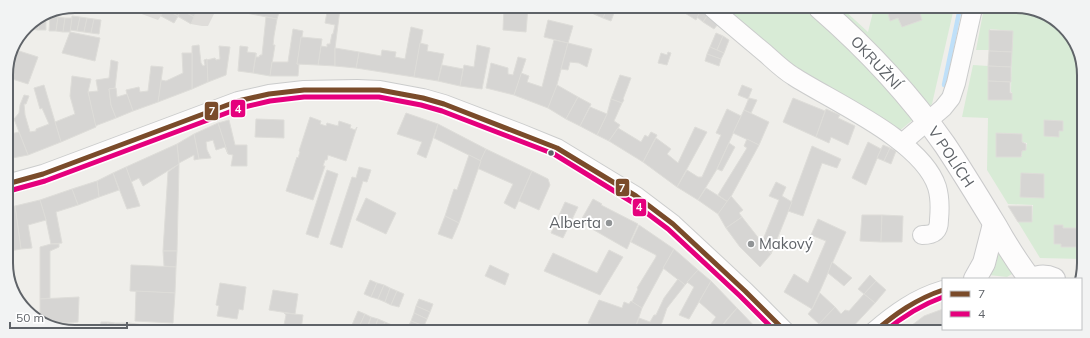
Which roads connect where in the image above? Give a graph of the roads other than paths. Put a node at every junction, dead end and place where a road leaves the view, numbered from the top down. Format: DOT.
graph roads {
  1 [pos="718,13"];
  2 [pos="825,13"];
  3 [pos="971,13"];
  4 [pos="927,121"];
  5 [pos="902,143"];
  6 [pos="13,182"];
  7 [pos="994,224"];
  8 [pos="922,235"];
  9 [pos="976,278"];
  10 [pos="1031,278"];
  11 [pos="1035,278"];
  12 [pos="1052,278"];
  13 [pos="942,290"];
  14 [pos="779,325"];
  15 [pos="881,325"];
  1 -- 5 [label="street"];
  2 -- 4 [label="street, OKRUŽNÍ"];
  3 -- 4 [label="street, V POLÍCH"];
  4 -- 5 [label="street"];
  4 -- 7 [label="street, V POLÍCH"];
  5 -- 8 [label="street"];
  6 -- 14 [label="street"];
  7 -- 9 [label="street"];
  7 -- 10 [label="street, V POLÍCH"];
  11 -- 12 [label="street"];
  13 -- 15 [label="street"];
}
